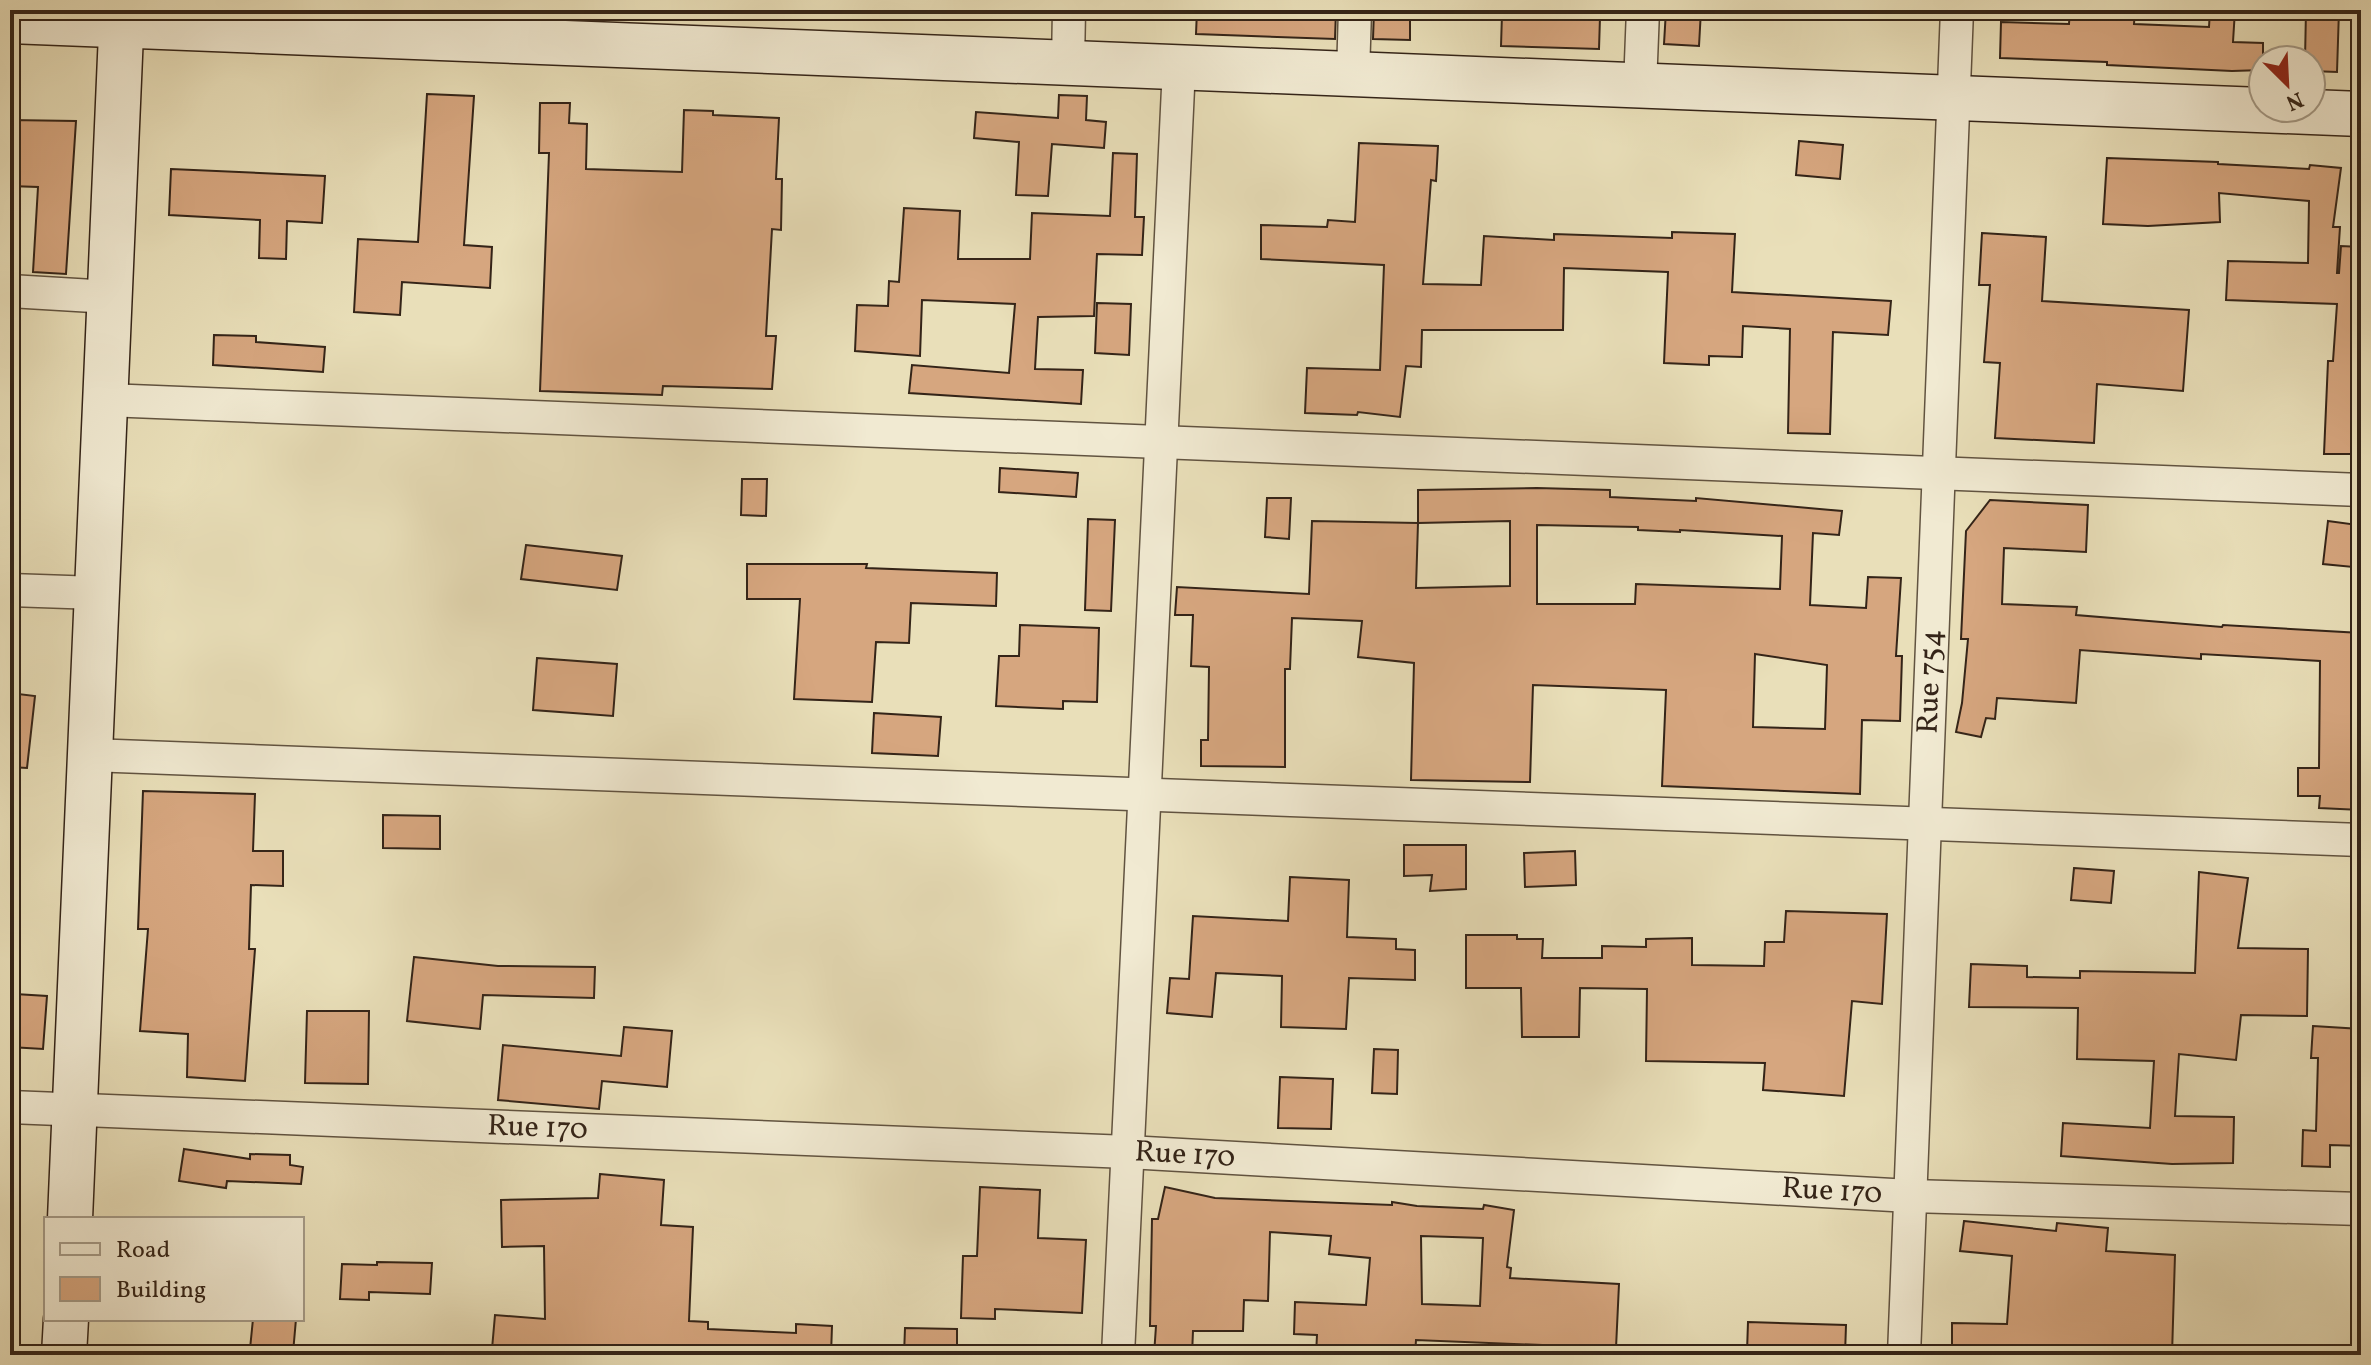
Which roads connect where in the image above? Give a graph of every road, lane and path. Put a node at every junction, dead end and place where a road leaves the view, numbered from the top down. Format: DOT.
graph roads {
  1 [pos="196,10"];
  2 [pos="1069,10"];
  3 [pos="1355,10"];
  4 [pos="1643,10"];
  5 [pos="1957,10"];
  6 [pos="10,21"];
  7 [pos="134,21"];
  8 [pos="1068,63"];
  9 [pos="1179,67"];
  10 [pos="1353,74"];
  11 [pos="1640,86"];
  12 [pos="1954,98"];
  13 [pos="2361,114"];
  14 [pos="10,291"];
  15 [pos="110,297"];
  16 [pos="106,400"];
  17 [pos="1162,442"];
  18 [pos="1938,473"];
  19 [pos="2361,490"];
  20 [pos="10,590"];
  21 [pos="97,593"];
  22 [pos="90,755"];
  23 [pos="1145,794"];
  24 [pos="1925,824"];
  25 [pos="2361,840"];
  26 [pos="10,1107"];
  27 [pos="75,1109"];
  28 [pos="1128,1152"];
  29 [pos="1910,1196"];
  30 [pos="2361,1209"];
  31 [pos="70,1217"];
  32 [pos="66,1321"];
  33 [pos="64,1355"];
  34 [pos="1118,1355"];
  35 [pos="1904,1355"];
  1 -- 7 [label="street"];
  2 -- 8 [label="street"];
  3 -- 10 [label="street"];
  4 -- 11 [label="street"];
  5 -- 12 [label="street, Rue 754"];
  6 -- 7 [label="street"];
  7 -- 8 [label="street"];
  7 -- 15 [label="street"];
  8 -- 9 [label="street"];
  9 -- 10 [label="street"];
  9 -- 17 [label="street"];
  10 -- 11 [label="street"];
  11 -- 12 [label="street"];
  12 -- 13 [label="street"];
  12 -- 18 [label="street, Rue 754"];
  14 -- 15 [label="street"];
  15 -- 16 [label="street"];
  16 -- 17 [label="street"];
  16 -- 21 [label="street"];
  17 -- 18 [label="street"];
  17 -- 23 [label="street"];
  18 -- 19 [label="street"];
  18 -- 24 [label="street, Rue 754"];
  20 -- 21 [label="street"];
  21 -- 22 [label="street"];
  22 -- 23 [label="street"];
  22 -- 27 [label="street"];
  23 -- 24 [label="street"];
  23 -- 28 [label="street"];
  24 -- 25 [label="street"];
  24 -- 29 [label="street, Rue 754"];
  26 -- 27 [label="street, Rue 170"];
  27 -- 28 [label="street, Rue 170"];
  27 -- 31 [label="street"];
  28 -- 29 [label="street, Rue 170"];
  28 -- 34 [label="street"];
  29 -- 30 [label="street, Rue 170"];
  29 -- 35 [label="street, Rue 754"];
  32 -- 33 [label="street"];
}
